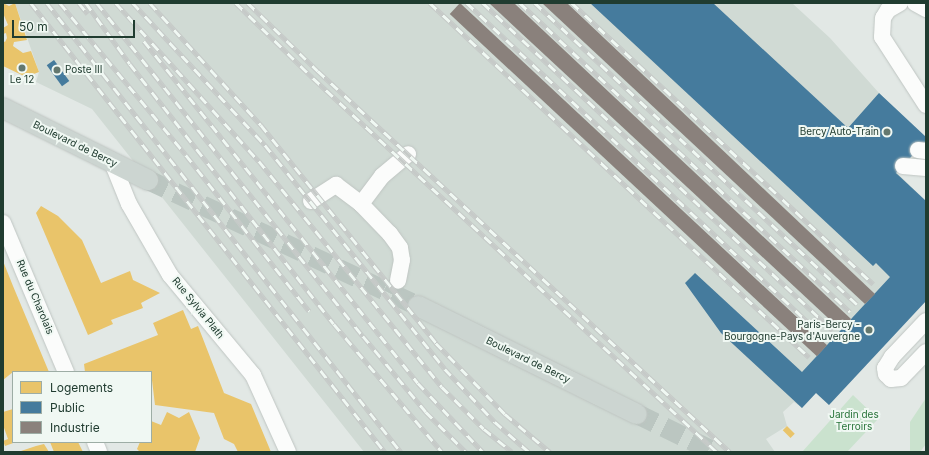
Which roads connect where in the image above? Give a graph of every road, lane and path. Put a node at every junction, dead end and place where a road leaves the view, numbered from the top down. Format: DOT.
graph roads {
  1 [pos="900,3"];
  2 [pos="915,3"];
  3 [pos="926,9"];
  4 [pos="926,106"];
  5 [pos="3,108"];
  6 [pos="919,153"];
  7 [pos="408,154"];
  8 [pos="112,162"];
  9 [pos="926,168"];
  10 [pos="148,180"];
  11 [pos="311,201"];
  12 [pos="361,204"];
  13 [pos="3,223"];
  14 [pos="398,281"];
  15 [pos="418,306"];
  16 [pos="926,320"];
  17 [pos="926,352"];
  18 [pos="66,371"];
  19 [pos="637,414"];
  20 [pos="288,452"];
  1 -- 4 [label="street"];
  2 -- 3 [label="street"];
  5 -- 8 [label="main road, Boulevard de Bercy"];
  6 -- 9 [label="street"];
  7 -- 12 [label="street"];
  8 -- 10 [label="main road, Boulevard de Bercy"];
  8 -- 20 [label="street, Rue Sylvia Plath"];
  11 -- 12 [label="street"];
  12 -- 14 [label="street"];
  13 -- 18 [label="street, Rue du Charolais"];
  15 -- 19 [label="main road, Boulevard de Bercy"];
  16 -- 17 [label="street"];
}
